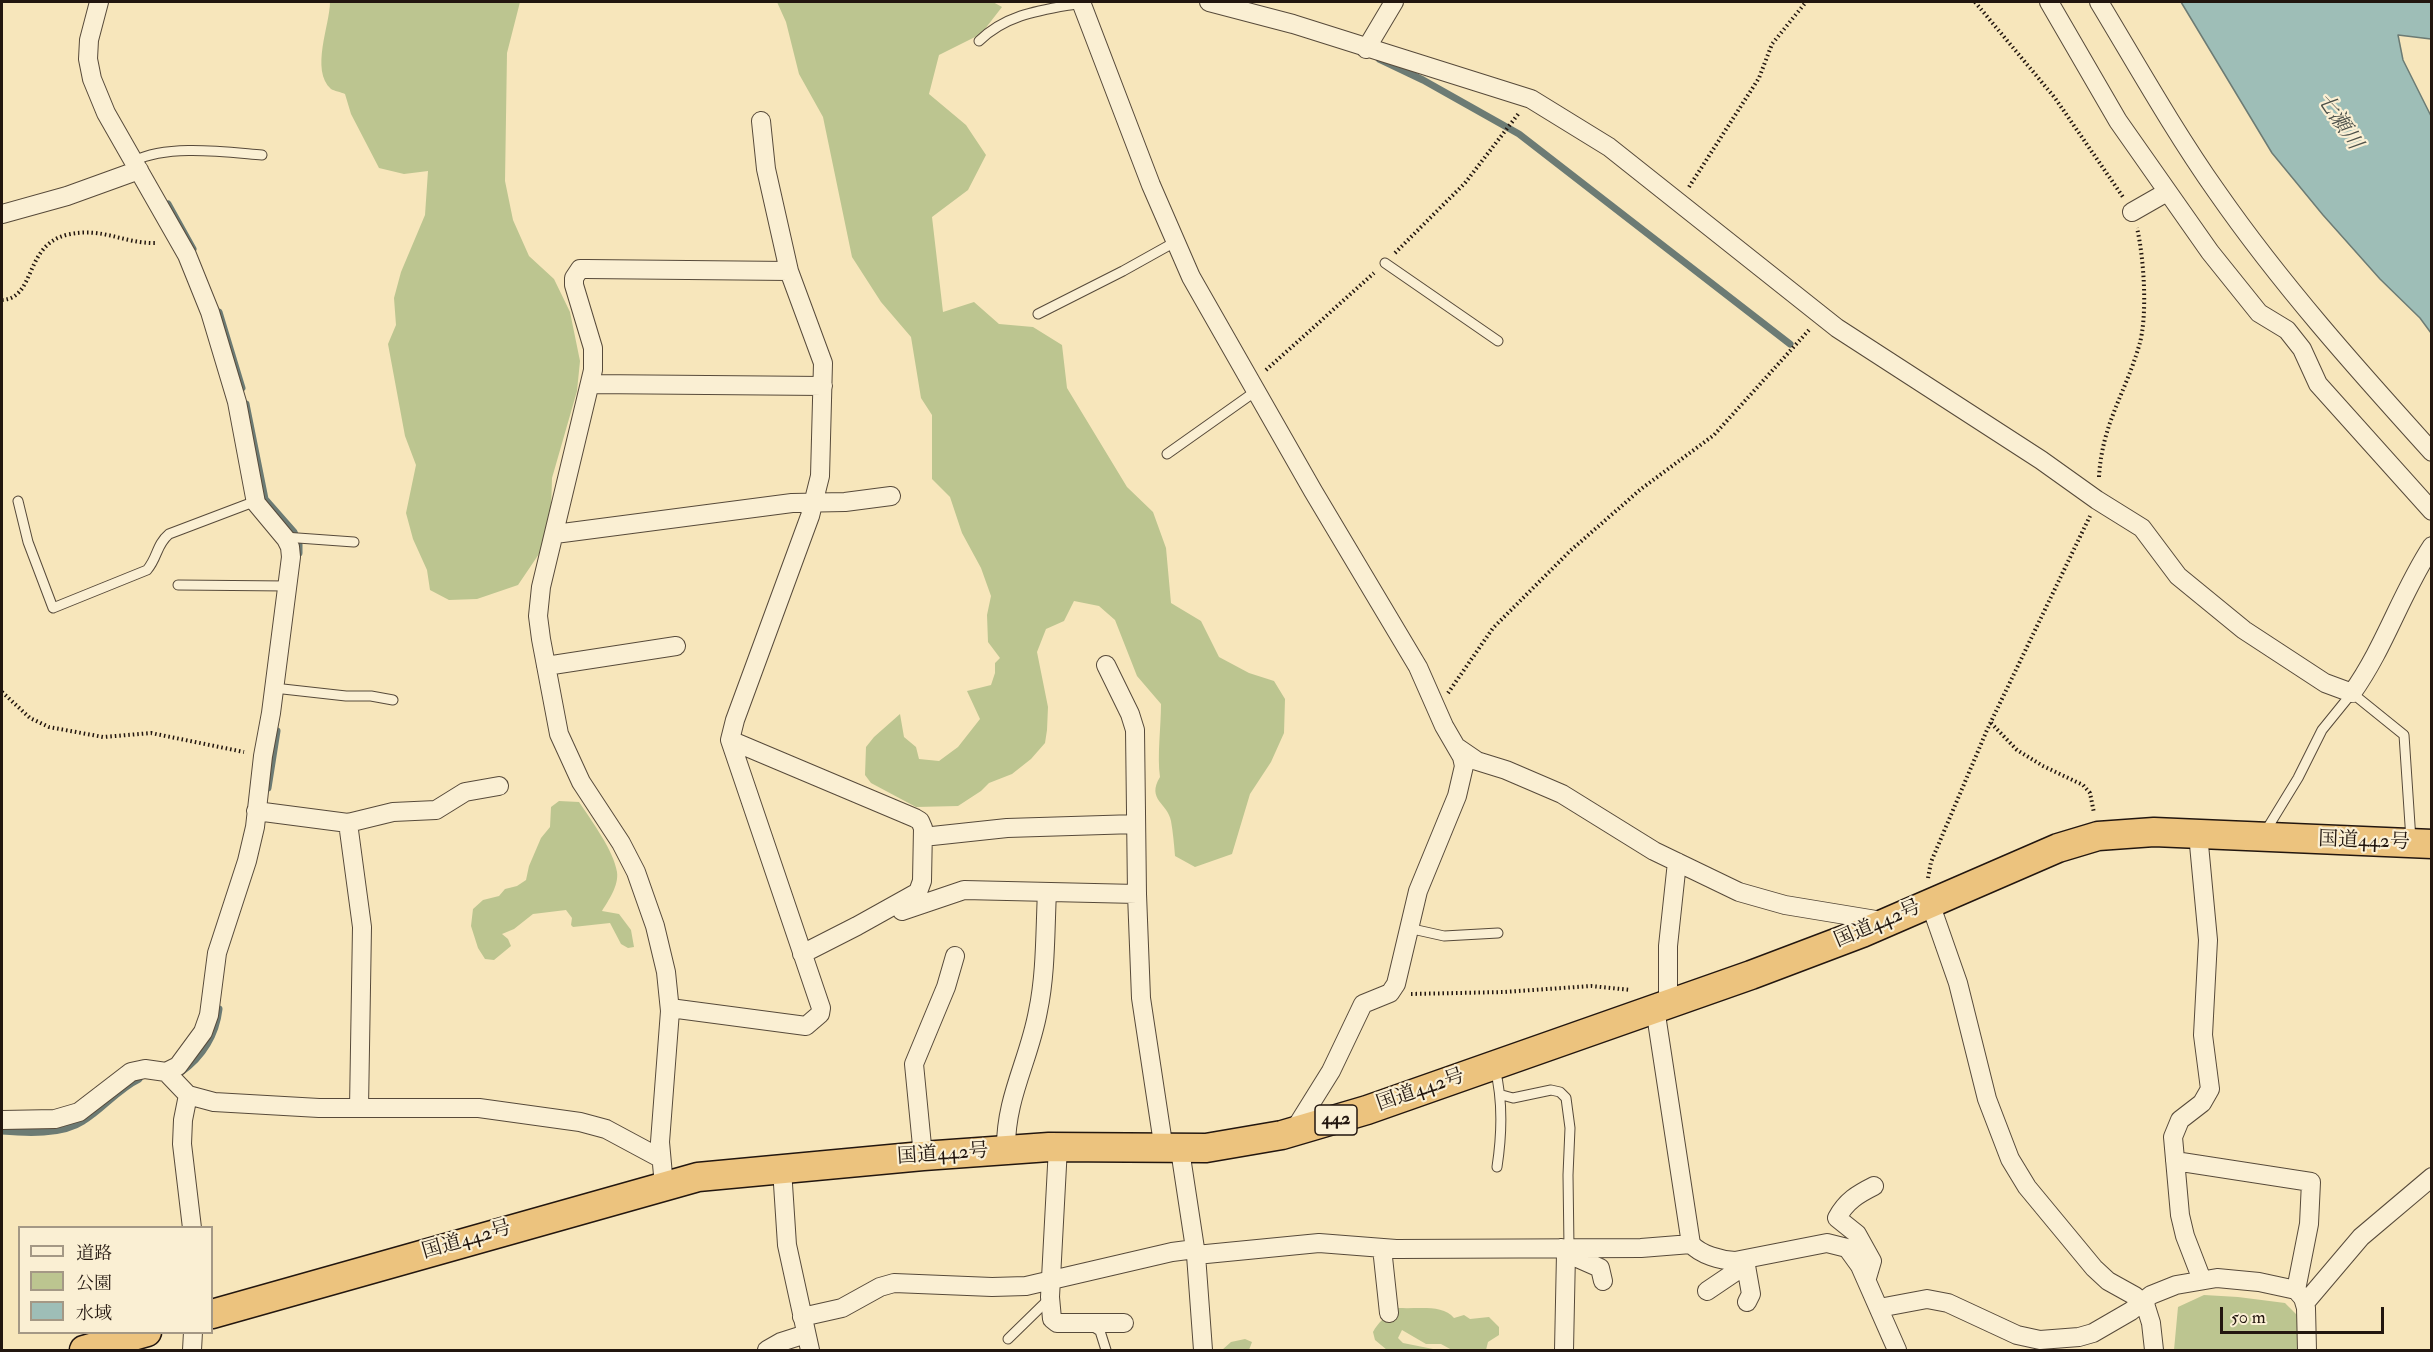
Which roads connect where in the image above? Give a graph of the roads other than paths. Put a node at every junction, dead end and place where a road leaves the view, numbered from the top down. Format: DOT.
graph roads {
  1 [pos="99,2"];
  2 [pos="1083,2"];
  3 [pos="1209,2"];
  4 [pos="1394,2"];
  5 [pos="2049,2"];
  6 [pos="2099,2"];
  7 [pos="979,41"];
  8 [pos="1366,49"];
  9 [pos="761,121"];
  10 [pos="262,155"];
  11 [pos="137,166"];
  12 [pos="2167,192"];
  13 [pos="2132,212"];
  14 [pos="2,214"];
  15 [pos="1175,242"];
  16 [pos="1384,263"];
  17 [pos="789,271"];
  18 [pos="1038,314"];
  19 [pos="1498,341"];
  20 [pos="591,384"];
  21 [pos="823,386"];
  22 [pos="1254,387"];
  23 [pos="2432,452"];
  24 [pos="1167,454"];
  25 [pos="891,496"];
  26 [pos="18,501"];
  27 [pos="256,501"];
  28 [pos="814,503"];
  29 [pos="2432,511"];
  30 [pos="555,534"];
  31 [pos="284,537"];
  32 [pos="354,542"];
  33 [pos="2432,546"];
  34 [pos="178,585"];
  35 [pos="287,586"];
  36 [pos="676,646"];
  37 [pos="1106,664"];
  38 [pos="546,666"];
  39 [pos="274,688"];
  40 [pos="2352,693"];
  41 [pos="393,700"];
  42 [pos="730,740"];
  43 [pos="1458,748"];
  44 [pos="499,786"];
  45 [pos="256,811"];
  46 [pos="348,823"];
  47 [pos="1136,824"];
  48 [pos="2198,834"];
  49 [pos="923,837"];
  50 [pos="2263,837"];
  51 [pos="2422,844"];
  52 [pos="1677,862"];
  53 [pos="1047,891"];
  54 [pos="1137,894"];
  55 [pos="1930,903"];
  56 [pos="887,910"];
  57 [pos="1888,922"];
  58 [pos="1408,928"];
  59 [pos="1498,933"];
  60 [pos="802,954"];
  61 [pos="955,956"];
  62 [pos="1664,1001"];
  63 [pos="670,1008"];
  64 [pos="1494,1065"];
  65 [pos="166,1072"];
  66 [pos="188,1095"];
  67 [pos="1502,1095"];
  68 [pos="359,1108"];
  69 [pos="2,1120"];
  70 [pos="1293,1132"];
  71 [pos="1058,1147"];
  72 [pos="1006,1150"];
  73 [pos="1172,1150"];
  74 [pos="923,1156"];
  75 [pos="660,1158"];
  76 [pos="2175,1161"];
  77 [pos="1497,1167"];
  78 [pos="782,1169"];
  79 [pos="2432,1177"];
  80 [pos="1874,1185"];
  81 [pos="664,1186"];
  82 [pos="192,1226"];
  83 [pos="1690,1244"];
  84 [pos="1382,1248"];
  85 [pos="1565,1249"];
  86 [pos="1196,1252"];
  87 [pos="1745,1263"];
  88 [pos="1866,1280"];
  89 [pos="2202,1280"];
  90 [pos="1603,1281"];
  91 [pos="1051,1288"];
  92 [pos="1707,1291"];
  93 [pos="2301,1296"];
  94 [pos="1747,1302"];
  95 [pos="2142,1302"];
  96 [pos="1879,1308"];
  97 [pos="1389,1313"];
  98 [pos="213,1314"];
  99 [pos="1079,1323"];
  100 [pos="1124,1323"];
  101 [pos="193,1334"];
  102 [pos="806,1334"];
  103 [pos="1008,1339"];
  104 [pos="137,1340"];
  105 [pos="84,1350"];
  106 [pos="192,1350"];
  107 [pos="767,1350"];
  108 [pos="1106,1350"];
  109 [pos="1203,1350"];
  110 [pos="1564,1350"];
  111 [pos="1898,1350"];
  112 [pos="2154,1350"];
  113 [pos="2307,1350"];
  1 -- 11 [label="street"];
  2 -- 7 [label="lane"];
  2 -- 15 [label="street"];
  3 -- 8 [label="street"];
  4 -- 8 [label="street"];
  5 -- 12 [label="street"];
  6 -- 23 [label="street"];
  8 -- 40 [label="street"];
  9 -- 17 [label="street"];
  10 -- 11 [label="lane"];
  11 -- 14 [label="street"];
  11 -- 27 [label="street"];
  12 -- 13 [label="street"];
  12 -- 29 [label="street"];
  15 -- 18 [label="lane"];
  15 -- 22 [label="street"];
  16 -- 19 [label="lane"];
  17 -- 20 [label="street"];
  17 -- 21 [label="street"];
  20 -- 21 [label="street"];
  20 -- 30 [label="street"];
  21 -- 28 [label="street"];
  22 -- 24 [label="lane"];
  22 -- 43 [label="street"];
  25 -- 28 [label="street"];
  26 -- 27 [label="lane"];
  27 -- 31 [label="street"];
  28 -- 30 [label="street"];
  28 -- 42 [label="street"];
  30 -- 38 [label="street"];
  31 -- 32 [label="lane"];
  31 -- 35 [label="street"];
  33 -- 40 [label="street"];
  34 -- 35 [label="lane"];
  35 -- 39 [label="street"];
  36 -- 38 [label="street"];
  37 -- 47 [label="street"];
  38 -- 63 [label="street"];
  39 -- 41 [label="lane"];
  39 -- 45 [label="street"];
  40 -- 50 [label="lane"];
  40 -- 51 [label="lane"];
  42 -- 49 [label="street"];
  42 -- 60 [label="street"];
  43 -- 52 [label="street"];
  43 -- 58 [label="street"];
  44 -- 46 [label="street"];
  45 -- 46 [label="street"];
  45 -- 65 [label="street"];
  46 -- 68 [label="street"];
  47 -- 49 [label="street"];
  47 -- 54 [label="street"];
  48 -- 50 [label="highway, 国道442号 / 442"];
  48 -- 55 [label="highway, 国道442号 / 442"];
  48 -- 76 [label="street"];
  49 -- 56 [label="street"];
  50 -- 51 [label="highway, 国道442号 / 442"];
  52 -- 57 [label="street"];
  52 -- 62 [label="street"];
  53 -- 54 [label="street"];
  53 -- 56 [label="street"];
  53 -- 72 [label="street"];
  54 -- 73 [label="street"];
  55 -- 57 [label="highway, 国道442号 / 442"];
  55 -- 95 [label="street"];
  56 -- 60 [label="street"];
  57 -- 62 [label="highway, 国道442号 / 442"];
  58 -- 59 [label="lane"];
  58 -- 70 [label="street"];
  60 -- 63 [label="street"];
  61 -- 74 [label="street"];
  62 -- 64 [label="highway, 国道442号 / 442"];
  62 -- 83 [label="street"];
  63 -- 75 [label="street"];
  64 -- 67 [label="lane"];
  64 -- 70 [label="highway, 国道442号 / 442"];
  65 -- 66 [label="street"];
  65 -- 69 [label="street"];
  66 -- 68 [label="street"];
  66 -- 82 [label="street"];
  67 -- 77 [label="lane"];
  67 -- 85 [label="lane"];
  68 -- 75 [label="street"];
  70 -- 73 [label="highway, 国道442号 / 442"];
  71 -- 72 [label="highway, 国道442号 / 442"];
  71 -- 73 [label="highway, 国道442号 / 442"];
  71 -- 91 [label="street"];
  72 -- 74 [label="highway, 国道442号 / 442"];
  73 -- 86 [label="street"];
  74 -- 78 [label="highway, 国道442号 / 442"];
  75 -- 81 [label="street"];
  76 -- 89 [label="street"];
  76 -- 93 [label="street"];
  78 -- 81 [label="highway, 国道442号 / 442"];
  78 -- 102 [label="street"];
  79 -- 93 [label="street"];
  80 -- 88 [label="street"];
  81 -- 98 [label="highway, 国道442号 / 442"];
  83 -- 85 [label="street"];
  83 -- 87 [label="street"];
  84 -- 85 [label="street"];
  84 -- 86 [label="street"];
  84 -- 97 [label="street"];
  85 -- 90 [label="street"];
  85 -- 110 [label="street"];
  86 -- 91 [label="street"];
  86 -- 109 [label="street"];
  87 -- 88 [label="street"];
  87 -- 92 [label="street"];
  87 -- 94 [label="street"];
  88 -- 96 [label="street"];
  89 -- 93 [label="street"];
  89 -- 95 [label="street"];
  91 -- 99 [label="street"];
  91 -- 102 [label="street"];
  91 -- 103 [label="lane"];
  93 -- 113 [label="street"];
  95 -- 96 [label="street"];
  95 -- 112 [label="street"];
  96 -- 111 [label="street"];
  99 -- 100 [label="street"];
  99 -- 108 [label="lane"];
  101 -- 106 [label="street"];
  102 -- 107 [label="street"];
  104 -- 105 [label="highway"];
}
